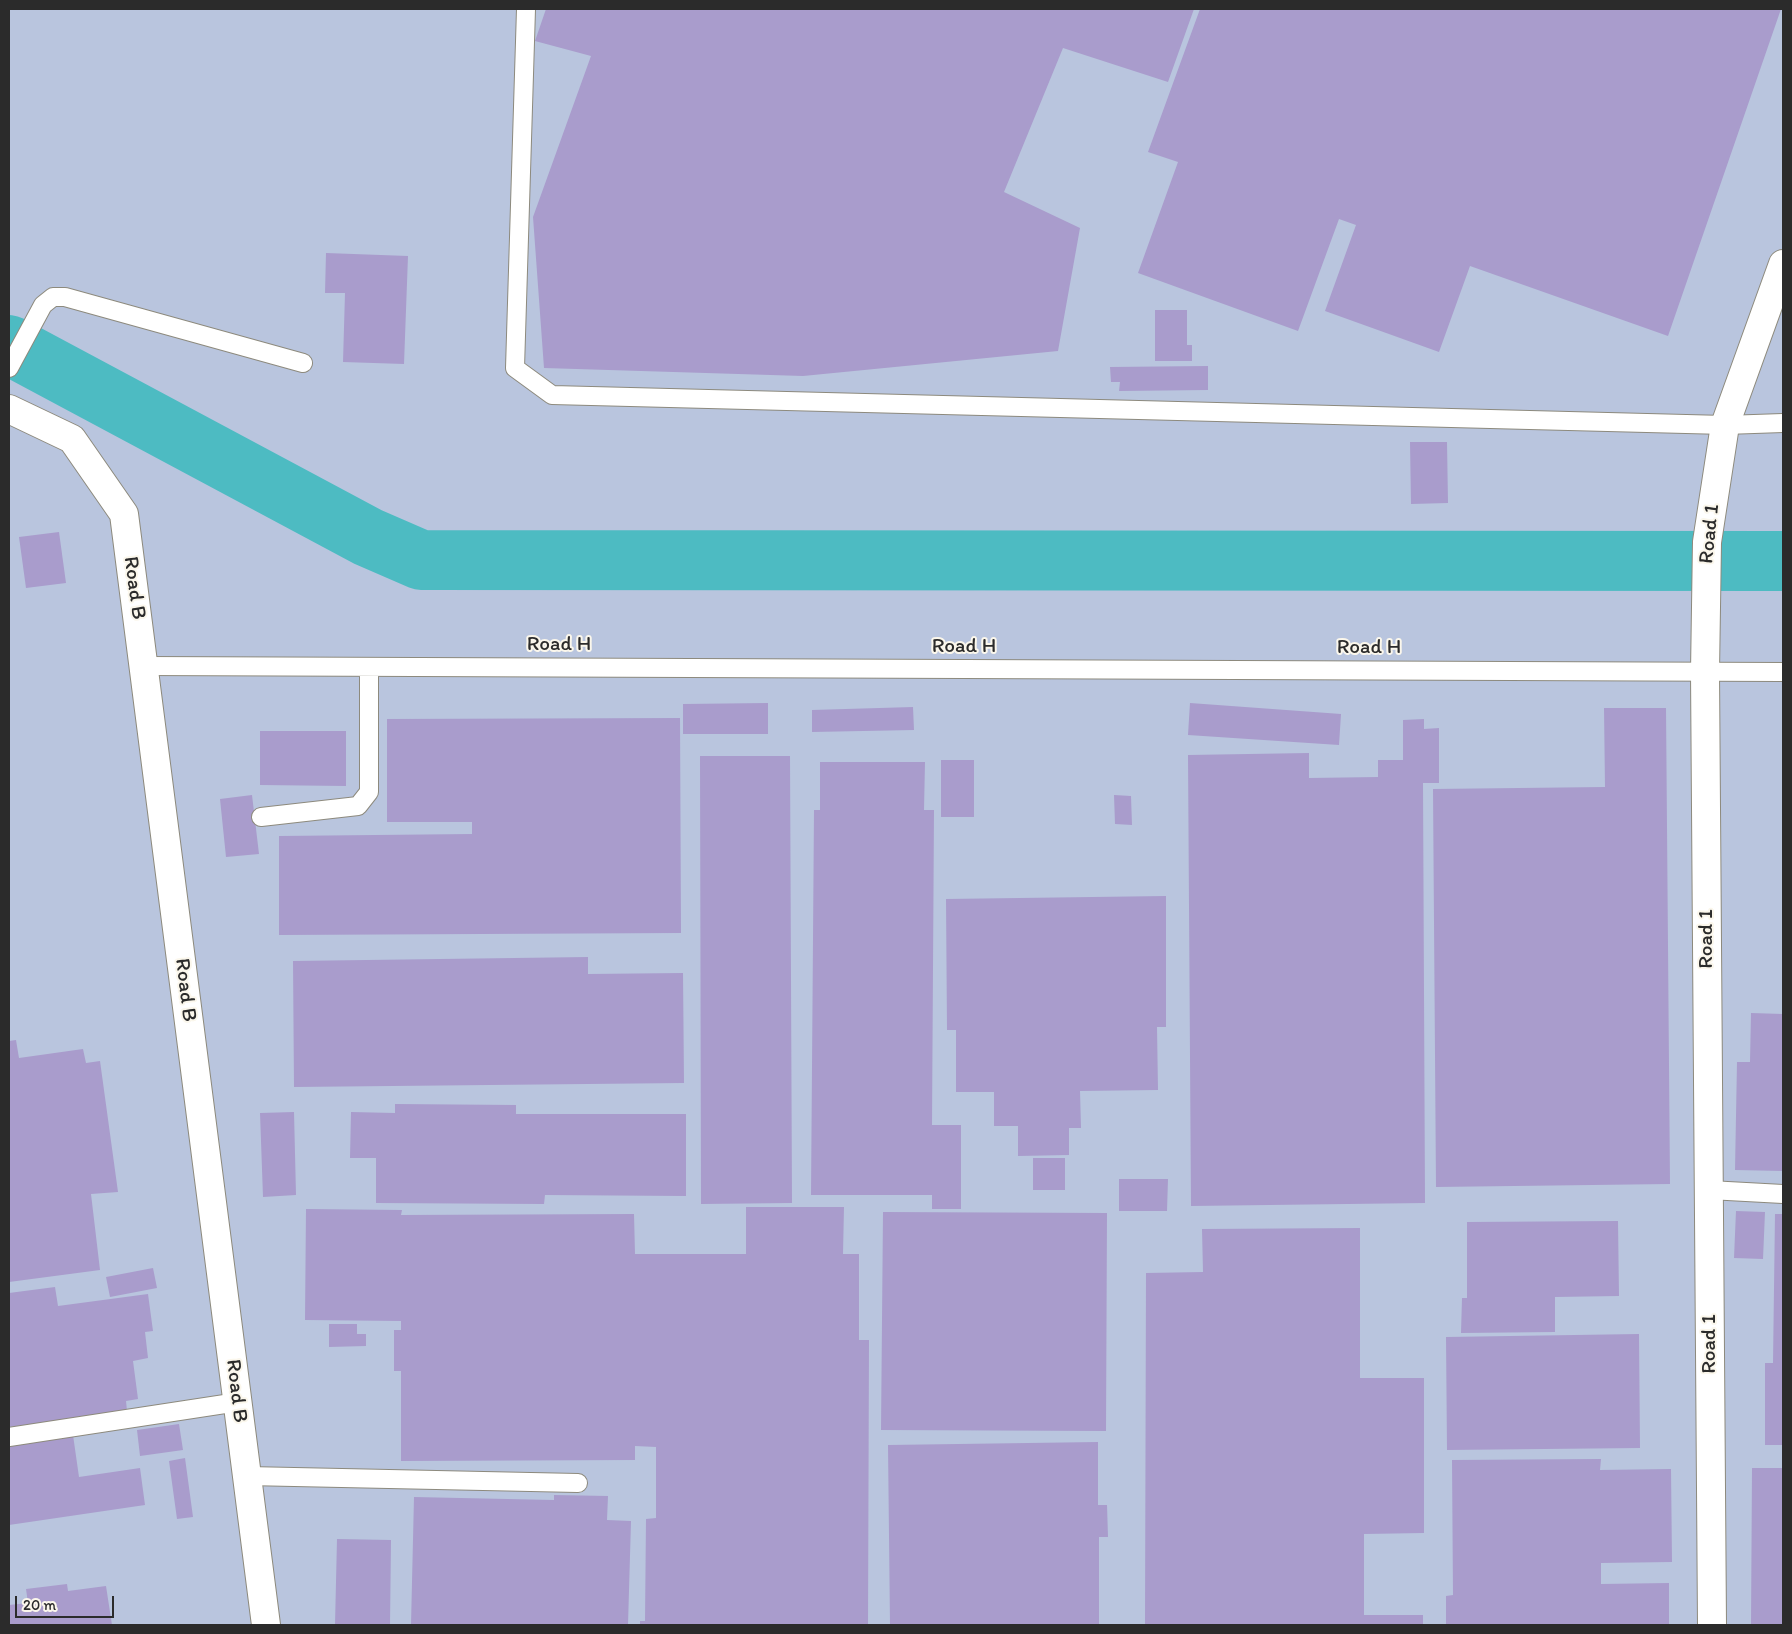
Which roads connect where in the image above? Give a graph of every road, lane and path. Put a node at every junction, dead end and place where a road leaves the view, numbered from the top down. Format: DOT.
graph roads {
  1 [pos="526,9"];
  2 [pos="1783,264"];
  3 [pos="303,363"];
  4 [pos="9,368"];
  5 [pos="9,409"];
  6 [pos="1783,423"];
  7 [pos="1725,425"];
  8 [pos="144,666"];
  9 [pos="368,667"];
  10 [pos="1705,672"];
  11 [pos="1783,672"];
  12 [pos="261,817"];
  13 [pos="1709,1190"];
  14 [pos="1783,1194"];
  15 [pos="238,1402"];
  16 [pos="9,1437"];
  17 [pos="247,1476"];
  18 [pos="578,1483"];
  19 [pos="266,1625"];
  20 [pos="1712,1625"];
  1 -- 7 [label="lane"];
  2 -- 7 [label="street, Road 1"];
  3 -- 4 [label="lane"];
  5 -- 8 [label="street, Road B"];
  6 -- 7 [label="lane"];
  7 -- 10 [label="street, Road 1"];
  8 -- 9 [label="lane, Road H"];
  8 -- 15 [label="street, Road B"];
  9 -- 10 [label="lane, Road H"];
  9 -- 12 [label="lane"];
  10 -- 11 [label="lane, Road H"];
  10 -- 13 [label="street, Road 1"];
  13 -- 14 [label="lane"];
  13 -- 20 [label="street, Road 1"];
  15 -- 16 [label="lane"];
  15 -- 17 [label="street, Road B"];
  17 -- 18 [label="lane"];
  17 -- 19 [label="street, Road B"];
}
